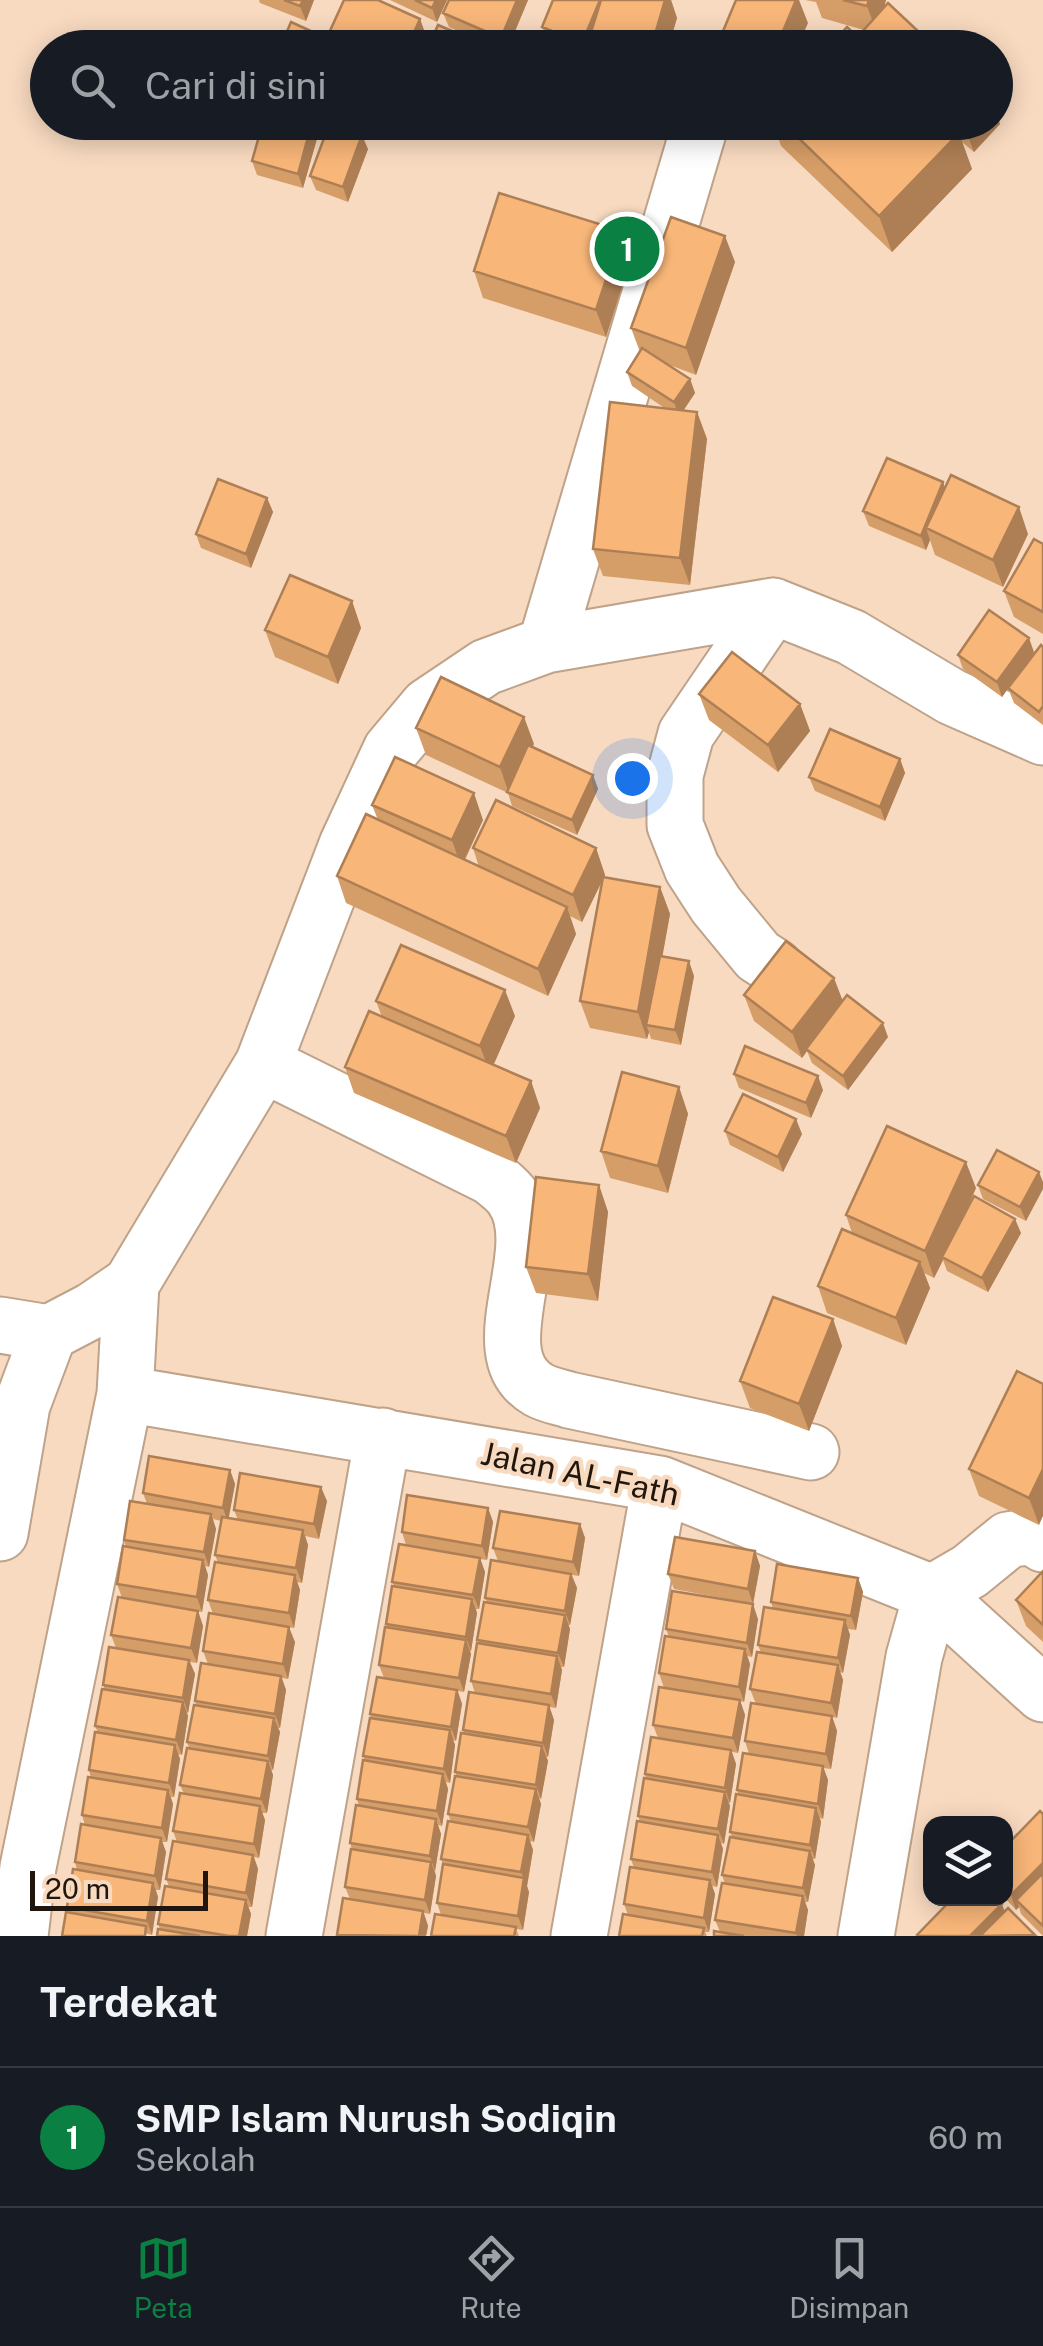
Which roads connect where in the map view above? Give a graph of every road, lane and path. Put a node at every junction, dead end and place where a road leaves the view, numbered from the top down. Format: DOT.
graph roads {
  1 [pos="696,140"];
  2 [pos="773,606"];
  3 [pos="546,645"];
  4 [pos="1043,737"];
  5 [pos="776,967"];
  6 [pos="263,1064"];
  7 [pos="131,1284"];
  8 [pos="25,1329"];
  9 [pos="125,1394"];
  10 [pos="11,1403"];
  11 [pos="383,1436"];
  12 [pos="811,1452"];
  13 [pos="660,1484"];
  14 [pos="0,1533"];
  15 [pos="1043,1544"];
  16 [pos="932,1594"];
  17 [pos="1043,1694"];
  18 [pos="14,1866"];
  19 [pos="869,1934"];
  20 [pos="20,1936"];
  21 [pos="294,1936"];
  22 [pos="579,1936"];
  1 -- 3 [label="street"];
  2 -- 3 [label="street"];
  2 -- 4 [label="street"];
  2 -- 5 [label="street"];
  3 -- 6 [label="street"];
  6 -- 7 [label="street"];
  6 -- 12 [label="street"];
  7 -- 8 [label="street"];
  7 -- 9 [label="street"];
  8 -- 10 [label="street"];
  9 -- 11 [label="street, Jalan AL-Fath"];
  9 -- 18 [label="street"];
  10 -- 14 [label="street"];
  11 -- 13 [label="street, Jalan AL-Fath"];
  11 -- 21 [label="street"];
  13 -- 16 [label="street, Jalan AL-Fath"];
  13 -- 22 [label="street"];
  15 -- 16 [label="street"];
  16 -- 17 [label="street, Jalan AL-Fath"];
  16 -- 19 [label="street"];
  18 -- 20 [label="street"];
}
